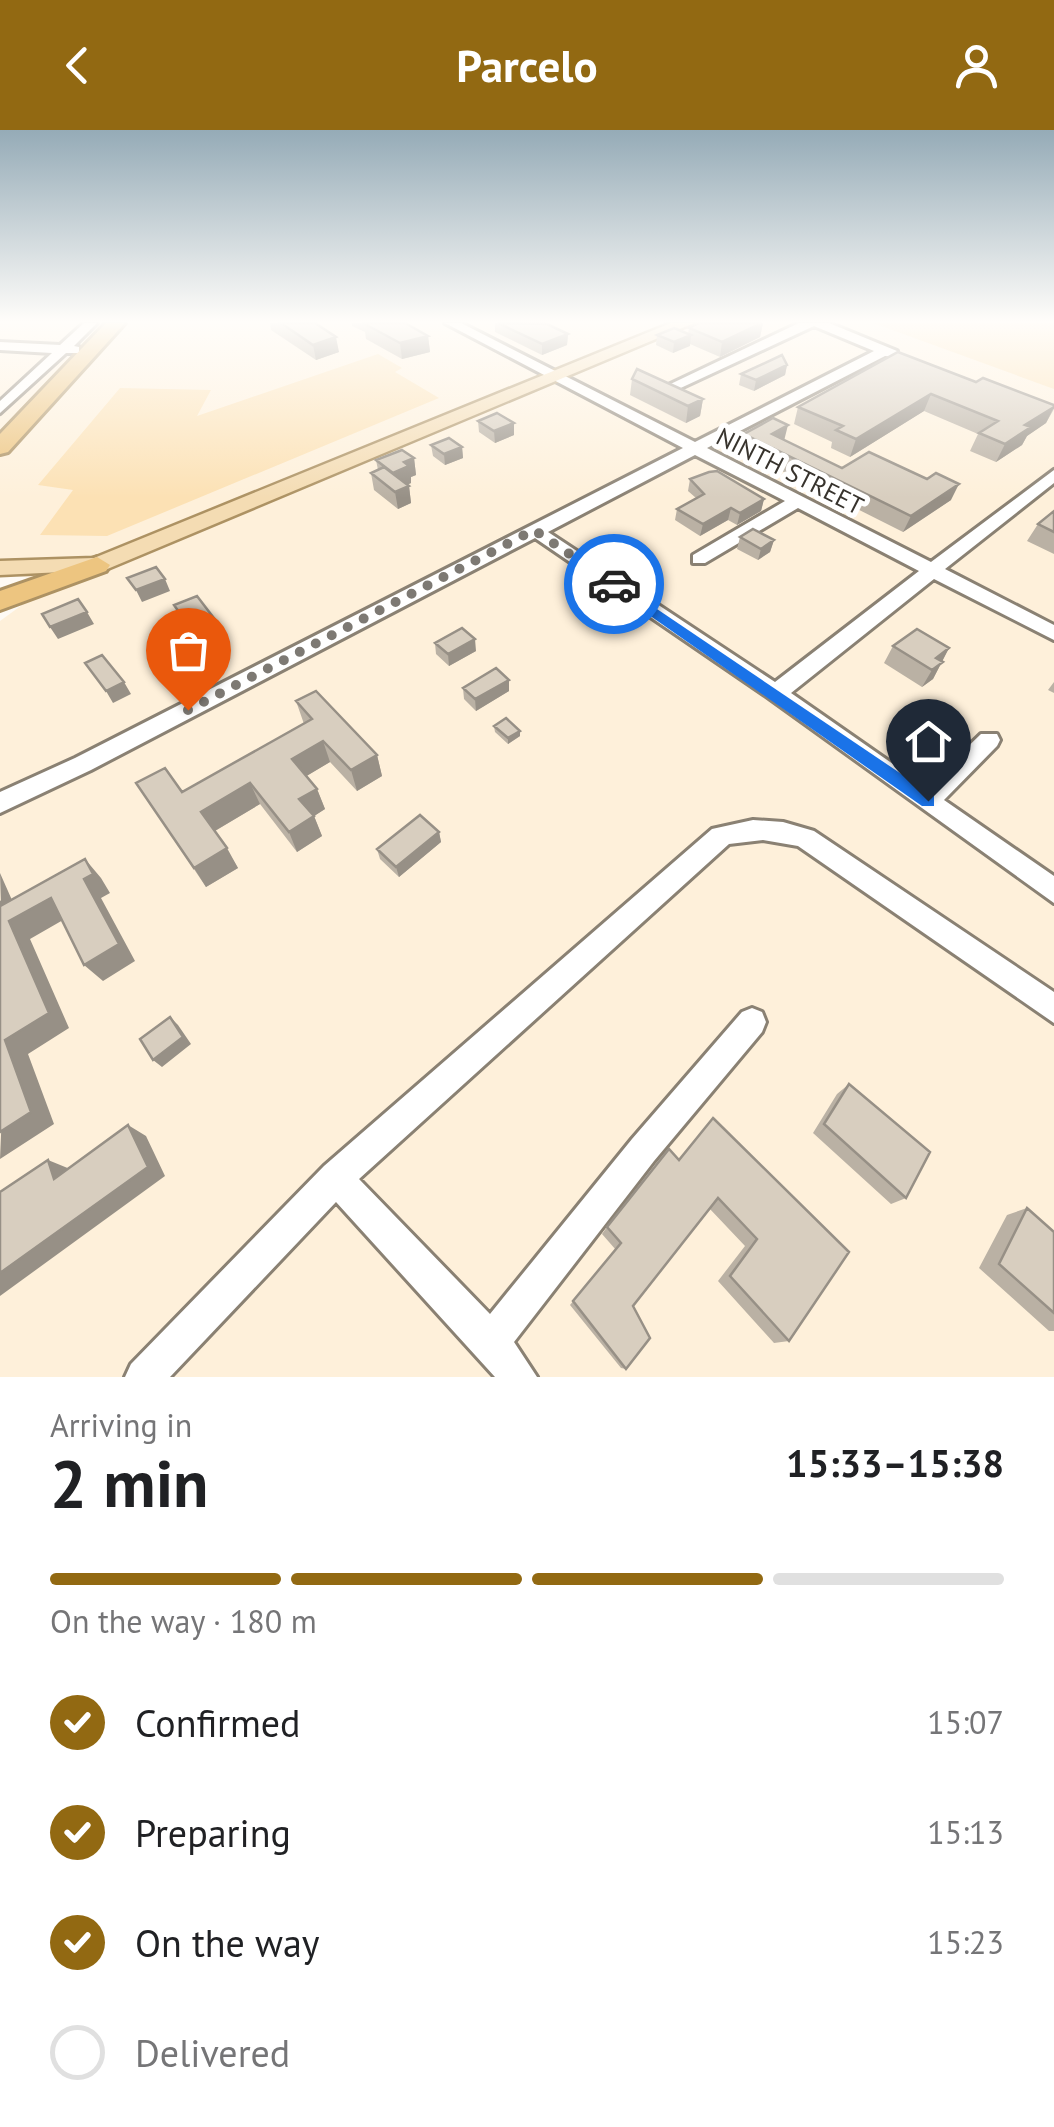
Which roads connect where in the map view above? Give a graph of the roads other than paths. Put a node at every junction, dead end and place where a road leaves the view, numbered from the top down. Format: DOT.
graph roads {
  1 [pos="36,381"];
  2 [pos="52,381"];
  3 [pos="545,381"];
  4 [pos="559,381"];
  5 [pos="684,381"];
  6 [pos="836,381"];
  7 [pos="667,389"];
  8 [pos="0,408"];
  9 [pos="0,446"];
  10 [pos="693,450"];
  11 [pos="1054,475"];
  12 [pos="796,502"];
  13 [pos="534,530"];
  14 [pos="699,559"];
  15 [pos="97,565"];
  16 [pos="0,568"];
  17 [pos="931,570"];
  18 [pos="0,601"];
  19 [pos="1054,634"];
  20 [pos="776,693"];
  21 [pos="990,740"];
  22 [pos="928,801"];
  23 [pos="0,803"];
  24 [pos="1054,890"];
  25 [pos="1054,1008"];
  26 [pos="752,1022"];
  27 [pos="336,1178"];
  28 [pos="491,1342"];
  29 [pos="144,1377"];
  30 [pos="518,1377"];
  1 -- 8 [label="street"];
  2 -- 9 [label="highway"];
  3 -- 15 [label="main road"];
  4 -- 10 [label="street, NINTH STREET"];
  5 -- 7 [label="street"];
  6 -- 10 [label="street"];
  10 -- 12 [label="street, NINTH STREET"];
  10 -- 13 [label="street"];
  11 -- 17 [label="street"];
  12 -- 14 [label="street"];
  12 -- 17 [label="street, NINTH STREET"];
  13 -- 20 [label="street"];
  13 -- 23 [label="street"];
  15 -- 16 [label="main road"];
  15 -- 18 [label="highway"];
  17 -- 19 [label="street, NINTH STREET"];
  17 -- 20 [label="street"];
  20 -- 22 [label="street"];
  21 -- 22 [label="street"];
  22 -- 24 [label="street"];
  25 -- 27 [label="street"];
  26 -- 28 [label="street"];
  27 -- 28 [label="street"];
  27 -- 29 [label="street"];
  28 -- 30 [label="street"];
}
